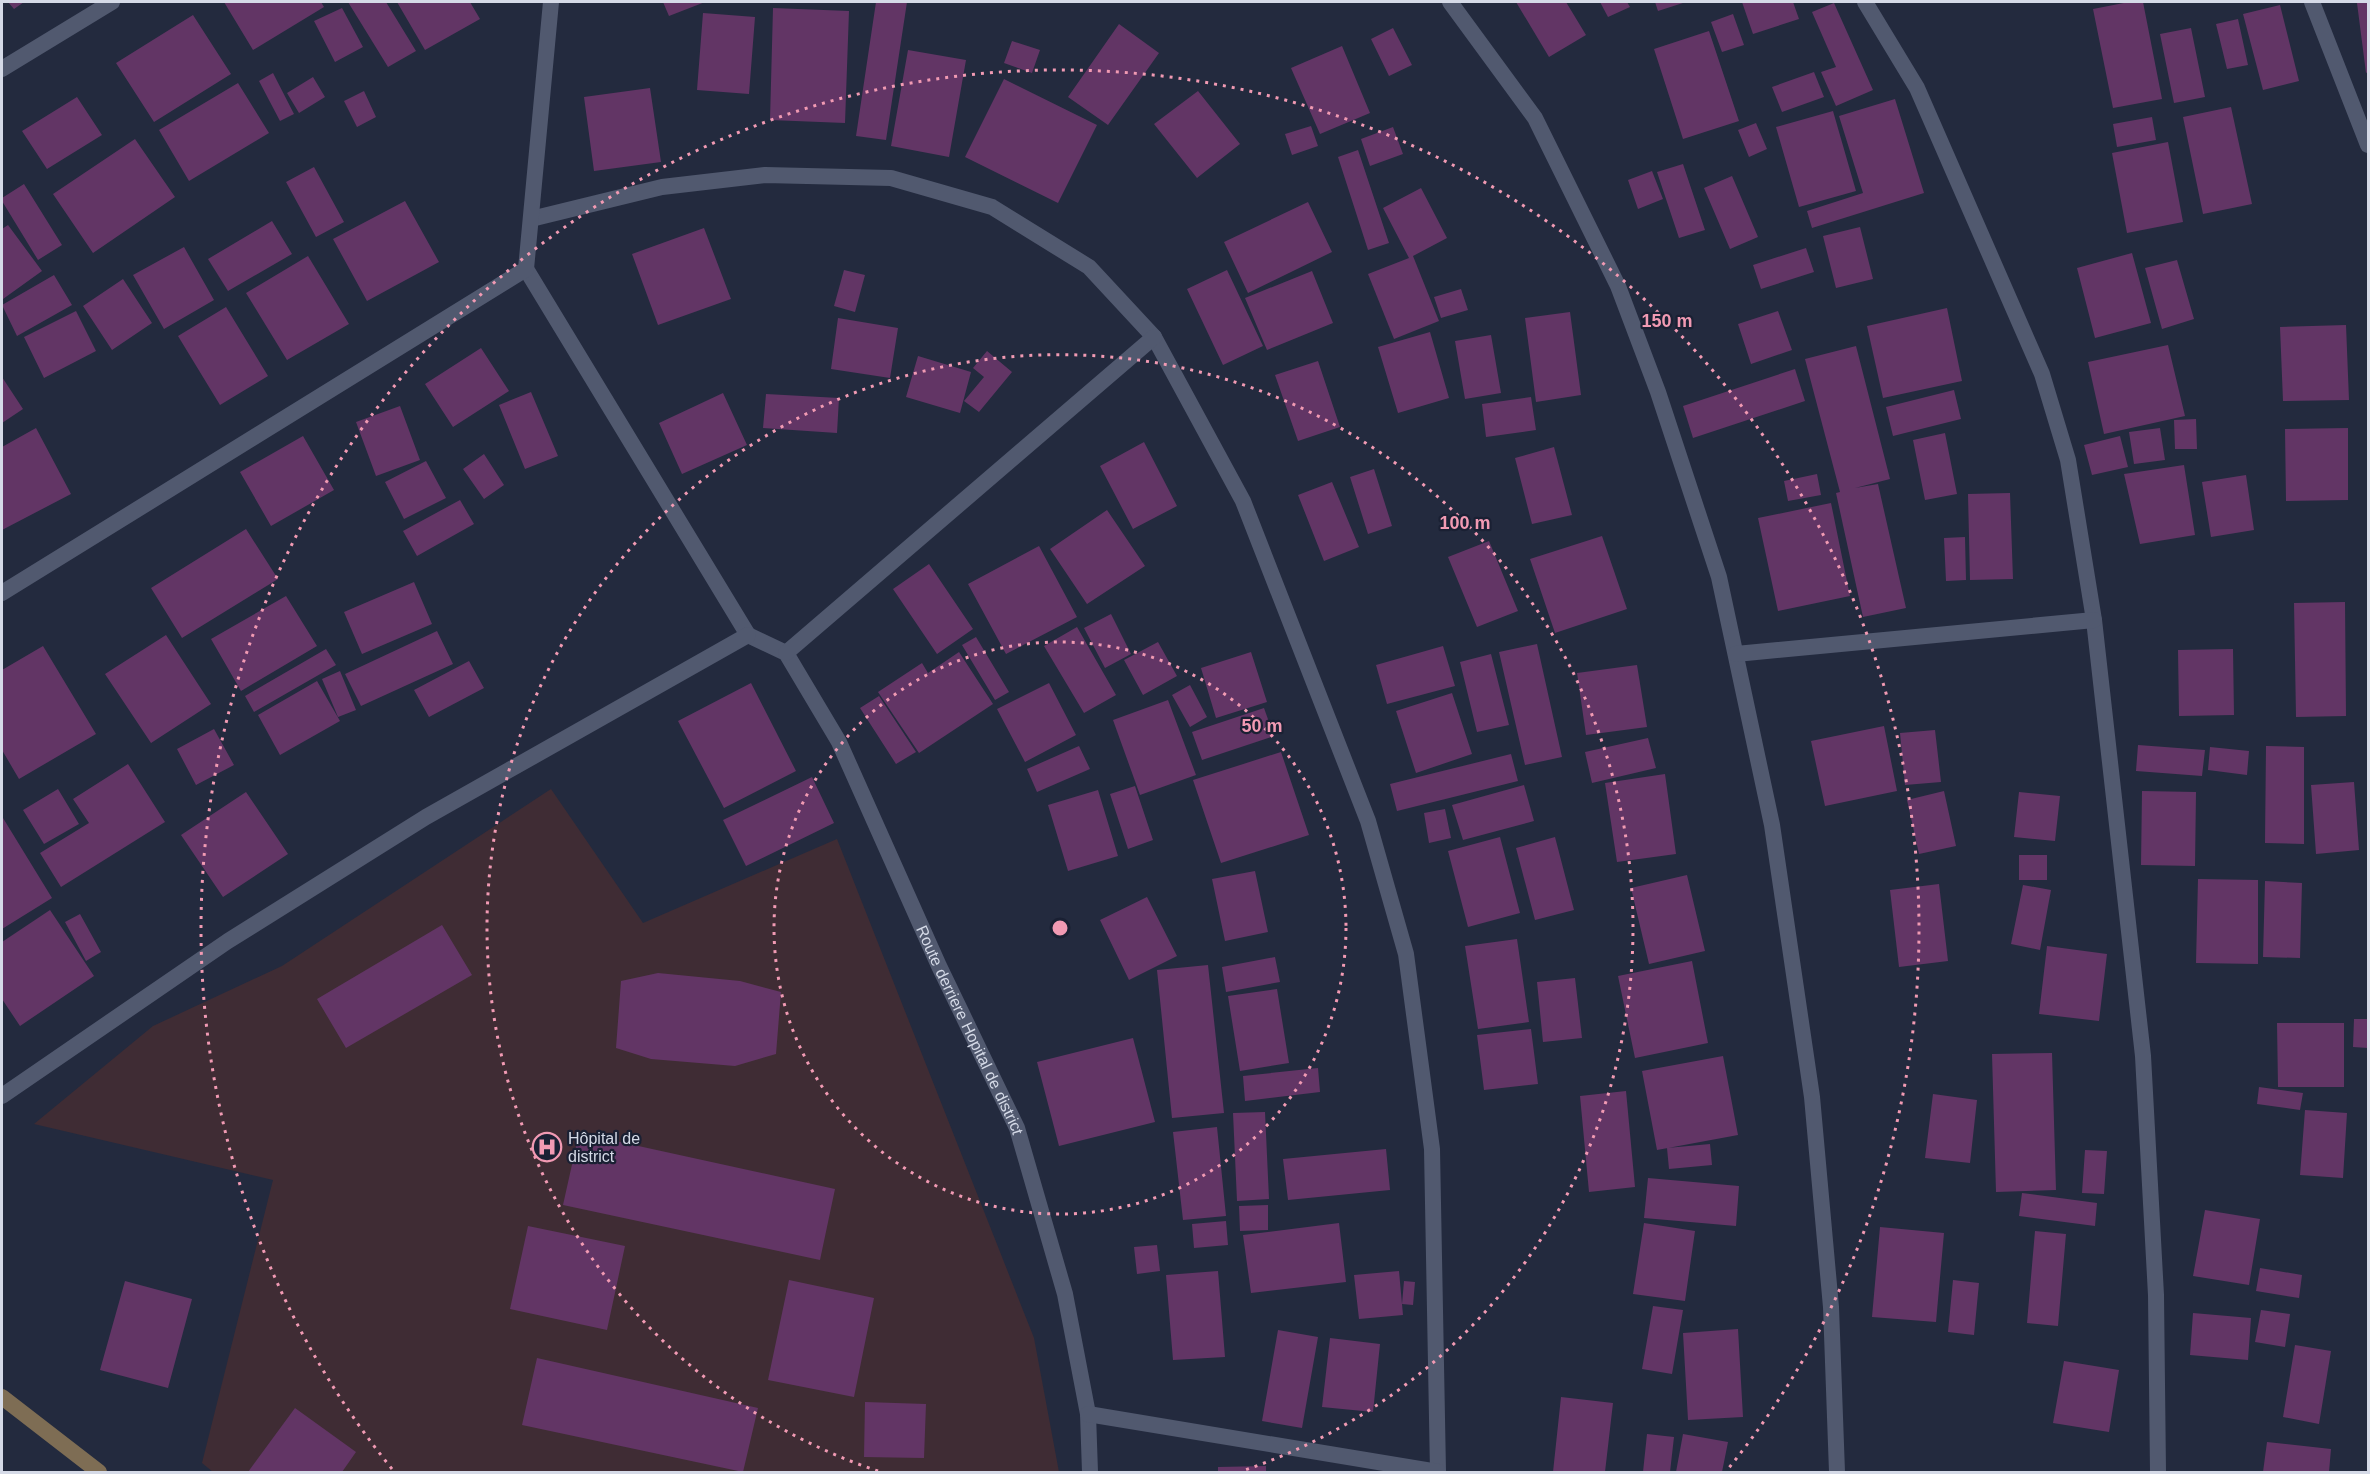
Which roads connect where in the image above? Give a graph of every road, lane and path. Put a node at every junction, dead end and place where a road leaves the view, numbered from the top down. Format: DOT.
graph roads {
  1 [pos="112,2"];
  2 [pos="551,2"];
  3 [pos="1450,2"];
  4 [pos="1865,2"];
  5 [pos="2312,2"];
  6 [pos="2,69"];
  7 [pos="2368,145"];
  8 [pos="531,219"];
  9 [pos="526,269"];
  10 [pos="1154,337"];
  11 [pos="2,593"];
  12 [pos="2094,620"];
  13 [pos="748,634"];
  14 [pos="786,653"];
  15 [pos="1736,654"];
  16 [pos="2,1096"];
  17 [pos="2,1397"];
  18 [pos="1088,1414"];
  19 [pos="1438,1472"];
  20 [pos="99,1473"];
  21 [pos="1090,1473"];
  22 [pos="1837,1473"];
  23 [pos="2158,1473"];
  1 -- 6 [label="street"];
  2 -- 8 [label="street"];
  3 -- 15 [label="street"];
  4 -- 12 [label="street"];
  5 -- 7 [label="street"];
  8 -- 9 [label="street"];
  8 -- 10 [label="street"];
  9 -- 11 [label="street"];
  9 -- 13 [label="street"];
  10 -- 14 [label="street"];
  10 -- 19 [label="street"];
  12 -- 15 [label="street"];
  12 -- 23 [label="street"];
  13 -- 14 [label="street"];
  13 -- 16 [label="street"];
  14 -- 18 [label="street, Route derriere Hopital de district"];
  15 -- 22 [label="street"];
  17 -- 20 [label="main road"];
  18 -- 19 [label="street"];
  18 -- 21 [label="street, Route derriere Hopital de district"];
}
